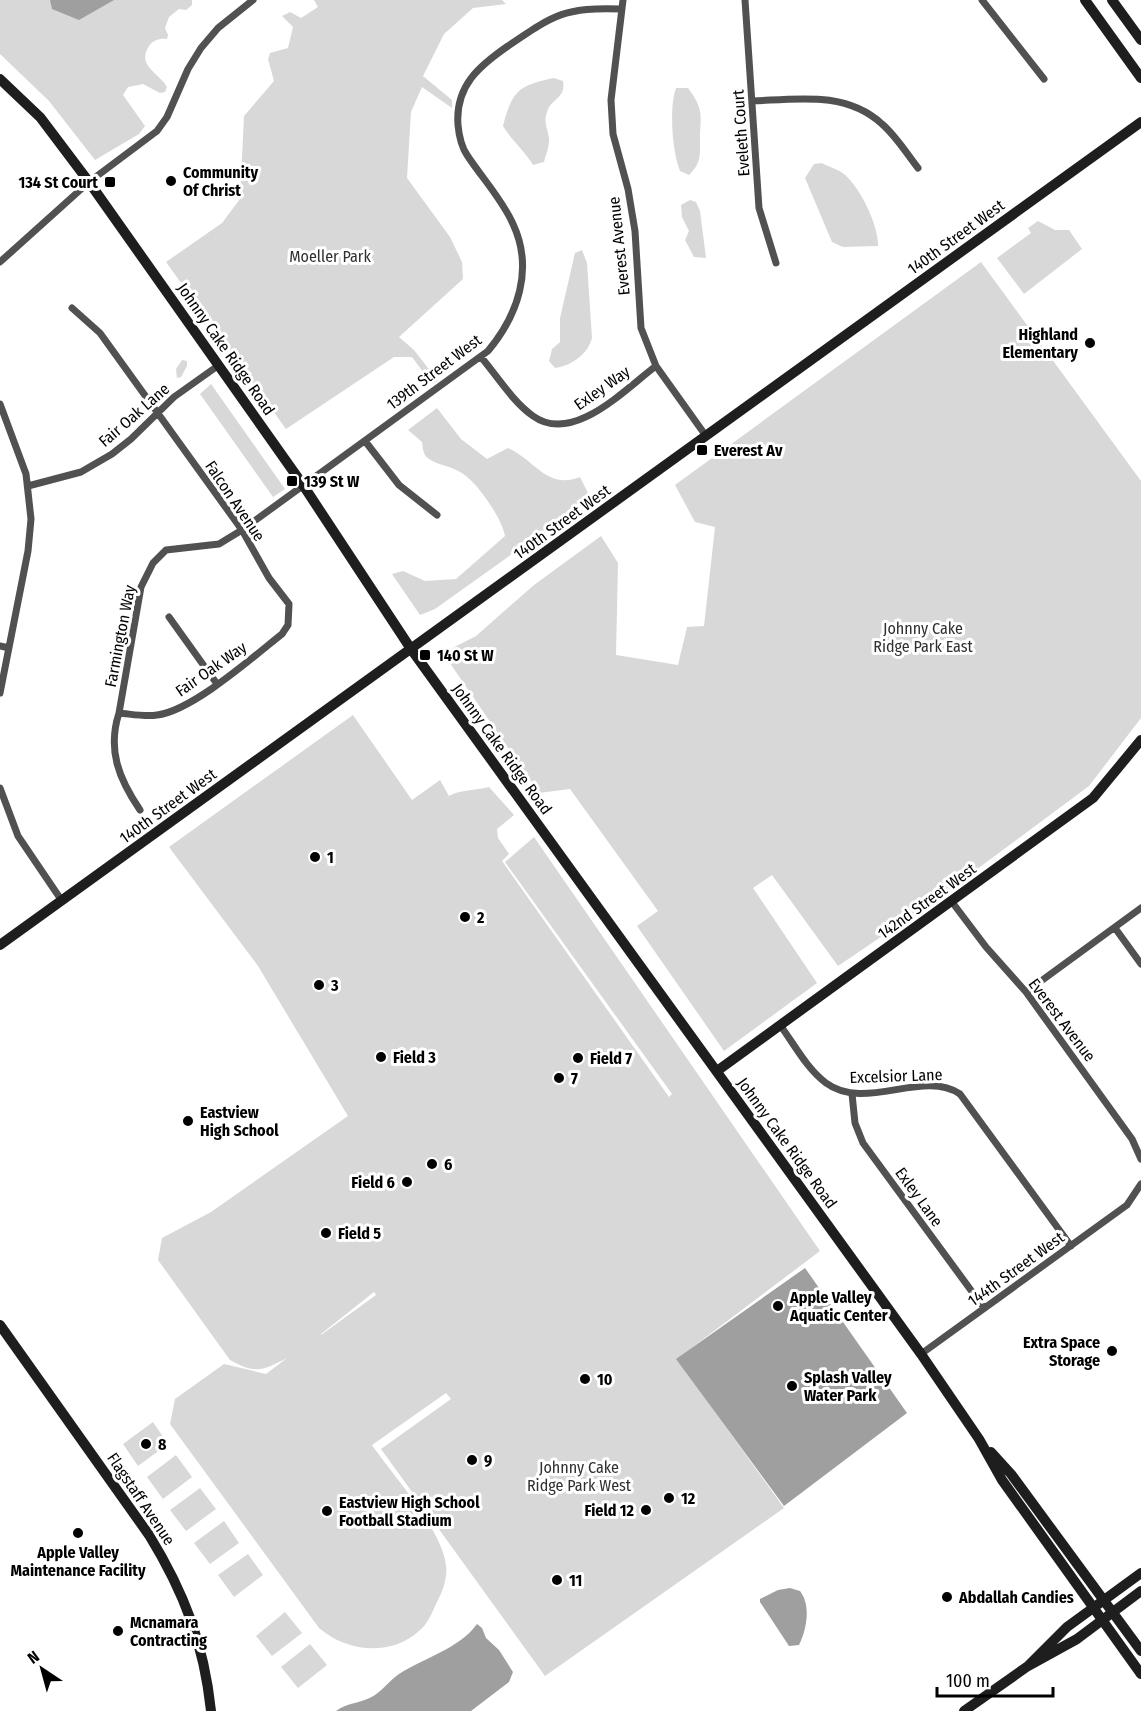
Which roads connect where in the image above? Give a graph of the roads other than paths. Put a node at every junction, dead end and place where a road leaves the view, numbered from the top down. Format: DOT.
graph roads {
  1 [pos="253,0"];
  2 [pos="623,0"];
  3 [pos="745,0"];
  4 [pos="982,0"];
  5 [pos="1085,0"];
  6 [pos="1112,0"];
  7 [pos="622,9"];
  8 [pos="1141,40"];
  9 [pos="1141,78"];
  10 [pos="1044,79"];
  11 [pos="2,83"];
  12 [pos="753,101"];
  13 [pos="1141,122"];
  14 [pos="918,168"];
  15 [pos="89,182"];
  16 [pos="0,262"];
  17 [pos="776,262"];
  18 [pos="72,308"];
  19 [pos="482,357"];
  20 [pos="219,365"];
  21 [pos="656,366"];
  22 [pos="0,404"];
  23 [pos="158,413"];
  24 [pos="706,436"];
  25 [pos="364,441"];
  26 [pos="303,485"];
  27 [pos="28,486"];
  28 [pos="437,515"];
  29 [pos="242,530"];
  30 [pos="290,604"];
  31 [pos="169,617"];
  32 [pos="0,646"];
  33 [pos="9,648"];
  34 [pos="411,649"];
  35 [pos="217,684"];
  36 [pos="0,693"];
  37 [pos="119,713"];
  38 [pos="1141,740"];
  39 [pos="0,788"];
  40 [pos="140,810"];
  41 [pos="62,901"];
  42 [pos="952,902"];
  43 [pos="1141,908"];
  44 [pos="1115,928"];
  45 [pos="0,945"];
  46 [pos="1141,964"];
  47 [pos="1026,992"];
  48 [pos="780,1025"];
  49 [pos="717,1071"];
  50 [pos="852,1094"];
  51 [pos="1141,1159"];
  52 [pos="1141,1184"];
  53 [pos="1071,1246"];
  54 [pos="984,1308"];
  55 [pos="0,1324"];
  56 [pos="921,1354"];
  57 [pos="979,1439"];
  58 [pos="1141,1573"];
  59 [pos="1141,1591"];
  60 [pos="1109,1606"];
  61 [pos="1098,1614"];
  62 [pos="1141,1651"];
  63 [pos="1141,1674"];
  64 [pos="211,1711"];
  65 [pos="964,1711"];
  1 -- 15 [label="street"];
  2 -- 7 [label="street, Everest Avenue"];
  3 -- 12 [label="street, Eveleth Court"];
  4 -- 10 [label="street"];
  5 -- 9 [label="street"];
  6 -- 8 [label="street"];
  7 -- 19 [label="street, 139th Street West"];
  7 -- 21 [label="street, Everest Avenue"];
  11 -- 15 [label="street, Johnny Cake Ridge Road"];
  12 -- 14 [label="street"];
  12 -- 17 [label="street, Eveleth Court"];
  13 -- 24 [label="street, 140th Street West"];
  15 -- 16 [label="street"];
  15 -- 20 [label="street, Johnny Cake Ridge Road"];
  18 -- 23 [label="street, Falcon Avenue"];
  19 -- 21 [label="street, Exley Way"];
  19 -- 25 [label="street, 139th Street West"];
  20 -- 23 [label="street, Fair Oak Lane"];
  20 -- 26 [label="street, Johnny Cake Ridge Road"];
  21 -- 24 [label="street, Everest Avenue"];
  22 -- 27 [label="street"];
  23 -- 27 [label="street, Fair Oak Lane"];
  23 -- 29 [label="street, Falcon Avenue"];
  24 -- 34 [label="street, 140th Street West"];
  25 -- 26 [label="street, 139th Street West"];
  25 -- 28 [label="street"];
  26 -- 29 [label="street, Farmington Way"];
  26 -- 34 [label="street, Johnny Cake Ridge Road"];
  27 -- 33 [label="street"];
  29 -- 30 [label="street, Falcon Avenue"];
  29 -- 37 [label="street, Farmington Way"];
  30 -- 35 [label="street, Fair Oak Way"];
  31 -- 35 [label="street"];
  32 -- 33 [label="street"];
  33 -- 36 [label="street"];
  34 -- 41 [label="street, 140th Street West"];
  34 -- 49 [label="street, Johnny Cake Ridge Road"];
  35 -- 37 [label="street, Fair Oak Way"];
  37 -- 40 [label="street, Farmington Way"];
  38 -- 42 [label="street, 142nd Street West"];
  39 -- 41 [label="street"];
  41 -- 45 [label="street, 140th Street West"];
  42 -- 47 [label="street, Everest Avenue"];
  42 -- 48 [label="street, 142nd Street West"];
  43 -- 44 [label="street"];
  44 -- 46 [label="street"];
  44 -- 47 [label="street"];
  47 -- 51 [label="street, Everest Avenue"];
  48 -- 49 [label="street, 142nd Street West"];
  48 -- 50 [label="street, Excelsior Lane"];
  49 -- 56 [label="street, Johnny Cake Ridge Road"];
  50 -- 53 [label="street, Excelsior Lane"];
  50 -- 54 [label="street, Exley Lane"];
  52 -- 53 [label="street, 144th Street West"];
  53 -- 54 [label="street, 144th Street West"];
  54 -- 56 [label="street, 144th Street West"];
  55 -- 64 [label="street, Flagstaff Avenue"];
  56 -- 57 [label="street, Johnny Cake Ridge Road"];
  57 -- 60 [label="street, Johnny Cake Ridge Road"];
  57 -- 61 [label="street, Johnny Cake Ridge Road"];
  58 -- 60 [label="street"];
  59 -- 60 [label="street"];
  60 -- 61 [label="street"];
  60 -- 62 [label="street, Johnny Cake Ridge Road"];
  61 -- 63 [label="street, Johnny Cake Ridge Road"];
  61 -- 65 [label="street"];
}
